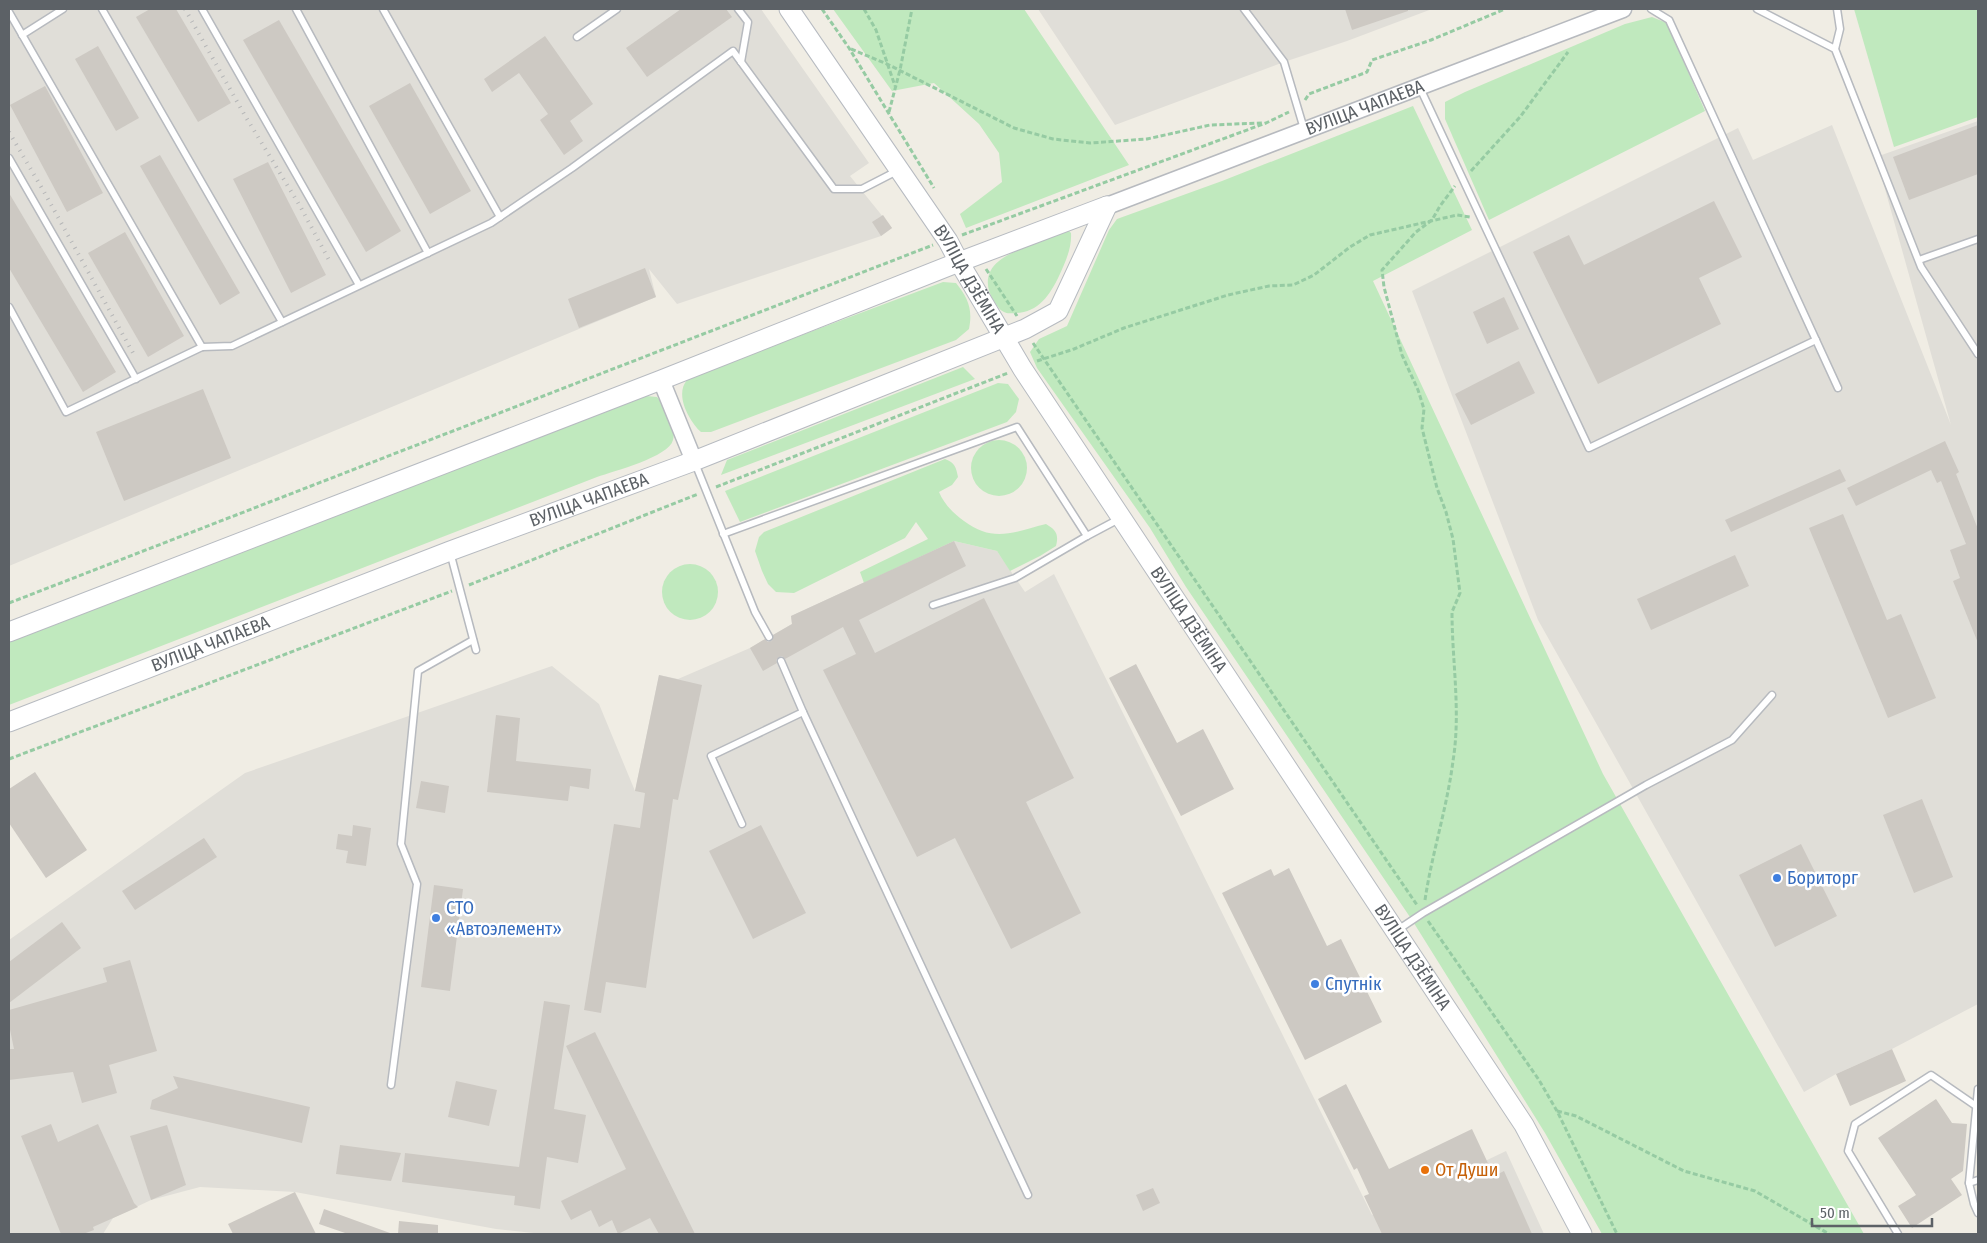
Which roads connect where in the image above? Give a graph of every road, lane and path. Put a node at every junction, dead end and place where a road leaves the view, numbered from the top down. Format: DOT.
graph roads {
  1 [pos="63,9"];
  2 [pos="102,9"];
  3 [pos="202,9"];
  4 [pos="296,9"];
  5 [pos="383,9"];
  6 [pos="617,9"];
  7 [pos="738,9"];
  8 [pos="789,9"];
  9 [pos="822,9"];
  10 [pos="864,9"];
  11 [pos="912,9"];
  12 [pos="1244,9"];
  13 [pos="1505,9"];
  14 [pos="1623,9"];
  15 [pos="1652,9"];
  16 [pos="1757,9"];
  17 [pos="1837,9"];
  18 [pos="9,12"];
  19 [pos="22,35"];
  20 [pos="577,37"];
  21 [pos="849,48"];
  22 [pos="1835,49"];
  23 [pos="1568,52"];
  24 [pos="741,62"];
  25 [pos="887,64"];
  26 [pos="900,70"];
  27 [pos="1419,86"];
  28 [pos="895,87"];
  29 [pos="1298,108"];
  30 [pos="888,113"];
  31 [pos="1266,123"];
  32 [pos="1305,130"];
  33 [pos="9,158"];
  34 [pos="900,169"];
  35 [pos="1462,179"];
  36 [pos="938,194"];
  37 [pos="1107,206"];
  38 [pos="500,217"];
  39 [pos="1476,218"];
  40 [pos="1432,220"];
  41 [pos="956,234"];
  42 [pos="1978,239"];
  43 [pos="428,253"];
  44 [pos="978,256"];
  45 [pos="1919,260"];
  46 [pos="959,262"];
  47 [pos="359,286"];
  48 [pos="9,307"];
  49 [pos="282,322"];
  50 [pos="1025,329"];
  51 [pos="1004,338"];
  52 [pos="1816,340"];
  53 [pos="202,347"];
  54 [pos="1978,354"];
  55 [pos="1043,358"];
  56 [pos="1022,368"];
  57 [pos="136,379"];
  58 [pos="661,380"];
  59 [pos="1838,388"];
  60 [pos="694,462"];
  61 [pos="707,490"];
  62 [pos="1122,518"];
  63 [pos="723,534"];
  64 [pos="1087,536"];
  65 [pos="450,550"];
  66 [pos="460,588"];
  67 [pos="9,603"];
  68 [pos="933,605"];
  69 [pos="9,632"];
  70 [pos="769,637"];
  71 [pos="474,640"];
  72 [pos="476,650"];
  73 [pos="781,661"];
  74 [pos="1772,695"];
  75 [pos="803,712"];
  76 [pos="9,722"];
  77 [pos="9,759"];
  78 [pos="742,824"];
  79 [pos="1423,913"];
  80 [pos="1395,931"];
  81 [pos="391,1085"];
  82 [pos="1978,1089"];
  83 [pos="1976,1106"];
  84 [pos="1556,1111"];
  85 [pos="1978,1180"];
  86 [pos="1969,1183"];
  87 [pos="1028,1195"];
  88 [pos="1978,1213"];
  89 [pos="1582,1234"];
  90 [pos="1617,1234"];
  91 [pos="1829,1234"];
  92 [pos="1898,1234"];
  1 -- 19 [label="lane"];
  2 -- 49 [label="lane"];
  3 -- 47 [label="lane"];
  4 -- 43 [label="lane"];
  5 -- 38 [label="lane"];
  6 -- 20 [label="lane"];
  7 -- 24 [label="lane"];
  8 -- 34 [label="main road, ВУЛІЦА ДЗЁМІНА"];
  9 -- 21 [label="path"];
  10 -- 25 [label="path"];
  11 -- 26 [label="path"];
  12 -- 29 [label="lane"];
  13 -- 29 [label="path"];
  14 -- 27 [label="street, ВУЛІЦА ЧАПАЕВА"];
  15 -- 52 [label="lane"];
  16 -- 22 [label="lane"];
  17 -- 22 [label="lane"];
  18 -- 19 [label="lane"];
  19 -- 53 [label="lane"];
  21 -- 25 [label="path"];
  21 -- 30 [label="path"];
  22 -- 45 [label="lane"];
  23 -- 35 [label="path"];
  24 -- 34 [label="lane"];
  24 -- 38 [label="lane"];
  25 -- 26 [label="path"];
  25 -- 28 [label="path"];
  26 -- 28 [label="path"];
  26 -- 31 [label="path"];
  27 -- 32 [label="street, ВУЛІЦА ЧАПАЕВА"];
  27 -- 35 [label="lane"];
  28 -- 30 [label="path"];
  29 -- 31 [label="path"];
  29 -- 32 [label="lane"];
  30 -- 36 [label="path"];
  31 -- 41 [label="path"];
  32 -- 37 [label="street, ВУЛІЦА ЧАПАЕВА"];
  33 -- 57 [label="lane"];
  34 -- 41 [label="main road, ВУЛІЦА ДЗЁМІНА"];
  35 -- 40 [label="path"];
  35 -- 52 [label="lane"];
  37 -- 44 [label="main road, ВУЛІЦА ЧАПАЕВА"];
  37 -- 50 [label="main road, ВУЛІЦА ЧАПАЕВА"];
  38 -- 43 [label="lane"];
  39 -- 40 [label="path"];
  40 -- 55 [label="path"];
  40 -- 79 [label="path"];
  41 -- 44 [label="path"];
  41 -- 46 [label="main road, ВУЛІЦА ДЗЁМІНА"];
  41 -- 67 [label="path"];
  42 -- 45 [label="lane"];
  43 -- 47 [label="lane"];
  44 -- 46 [label="main road, ВУЛІЦА ЧАПАЕВА"];
  44 -- 50 [label="path"];
  45 -- 54 [label="lane"];
  46 -- 51 [label="main road, ВУЛІЦА ДЗЁМІНА"];
  46 -- 58 [label="main road, ВУЛІЦА ЧАПАЕВА"];
  47 -- 49 [label="lane"];
  48 -- 57 [label="lane"];
  49 -- 53 [label="lane"];
  50 -- 51 [label="main road, ВУЛІЦА ЧАПАЕВА"];
  50 -- 55 [label="path"];
  51 -- 56 [label="main road, ВУЛІЦА ДЗЁМІНА"];
  51 -- 60 [label="main road, ВУЛІЦА ЧАПАЕВА"];
  52 -- 59 [label="lane"];
  53 -- 57 [label="lane"];
  55 -- 56 [label="path"];
  55 -- 79 [label="path"];
  56 -- 61 [label="path"];
  56 -- 62 [label="main road, ВУЛІЦА ДЗЁМІНА"];
  58 -- 60 [label="street"];
  58 -- 69 [label="main road, ВУЛІЦА ЧАПАЕВА"];
  60 -- 61 [label="lane"];
  60 -- 65 [label="main road, ВУЛІЦА ЧАПАЕВА"];
  61 -- 63 [label="lane"];
  61 -- 66 [label="path"];
  62 -- 64 [label="lane"];
  62 -- 80 [label="main road, ВУЛІЦА ДЗЁМІНА"];
  63 -- 64 [label="lane"];
  63 -- 70 [label="lane"];
  64 -- 68 [label="lane"];
  65 -- 66 [label="lane"];
  65 -- 76 [label="main road, ВУЛІЦА ЧАПАЕВА"];
  66 -- 71 [label="lane"];
  66 -- 77 [label="path"];
  71 -- 72 [label="lane"];
  71 -- 81 [label="lane"];
  73 -- 75 [label="lane"];
  74 -- 79 [label="lane"];
  75 -- 78 [label="lane"];
  75 -- 87 [label="lane"];
  79 -- 80 [label="lane"];
  79 -- 84 [label="path"];
  80 -- 89 [label="main road, ВУЛІЦА ДЗЁМІНА"];
  82 -- 83 [label="lane"];
  83 -- 86 [label="lane"];
  83 -- 92 [label="lane"];
  84 -- 90 [label="path"];
  84 -- 91 [label="path"];
  85 -- 86 [label="lane"];
  86 -- 88 [label="lane"];
}
